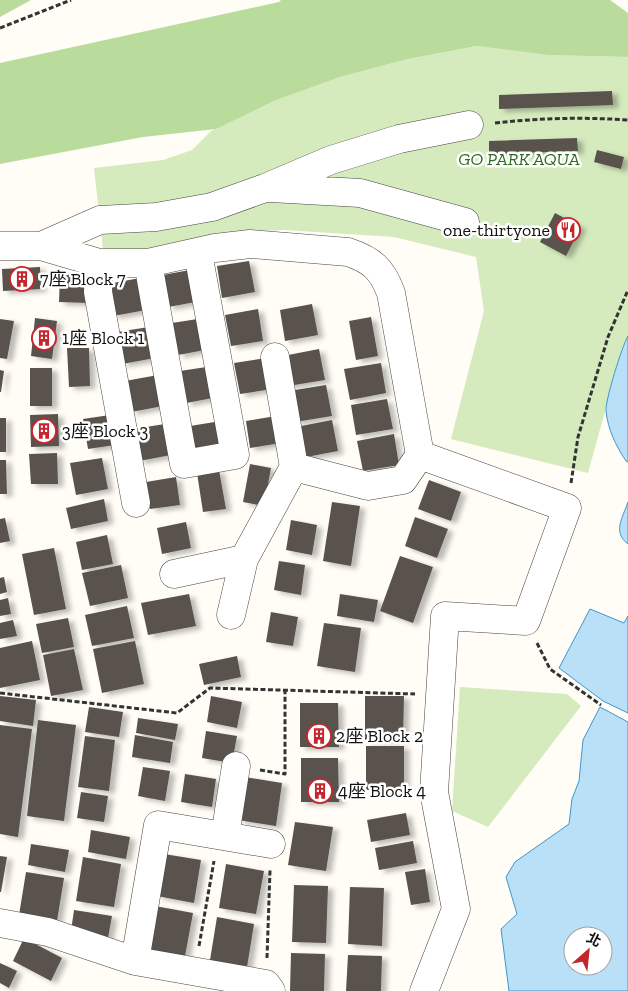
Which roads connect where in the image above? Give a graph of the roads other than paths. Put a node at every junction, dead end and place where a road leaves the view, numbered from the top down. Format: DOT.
graph roads {
  1 [pos="469,125"];
  2 [pos="265,188"];
  3 [pos="465,222"];
  4 [pos="0,246"];
  5 [pos="41,246"];
  6 [pos="198,253"];
  7 [pos="98,263"];
  8 [pos="148,263"];
  9 [pos="274,357"];
  10 [pos="420,455"];
  11 [pos="294,467"];
  12 [pos="136,503"];
  13 [pos="244,559"];
  14 [pos="174,574"];
  15 [pos="230,615"];
  16 [pos="236,766"];
  17 [pos="222,836"];
  18 [pos="271,844"];
  19 [pos="0,923"];
  20 [pos="135,961"];
  21 [pos="269,987"];
  22 [pos="424,991"];
  1 -- 2 [label="street"];
  2 -- 3 [label="street"];
  2 -- 5 [label="street"];
  4 -- 5 [label="street"];
  5 -- 7 [label="street"];
  6 -- 8 [label="street"];
  6 -- 8 [label="street"];
  6 -- 10 [label="street"];
  7 -- 8 [label="street"];
  7 -- 12 [label="street"];
  9 -- 11 [label="street"];
  10 -- 11 [label="street"];
  10 -- 22 [label="street"];
  11 -- 13 [label="street"];
  13 -- 14 [label="street"];
  13 -- 15 [label="street"];
  16 -- 17 [label="street"];
  17 -- 18 [label="street"];
  17 -- 20 [label="street"];
  19 -- 20 [label="street"];
  20 -- 21 [label="street"];
}
